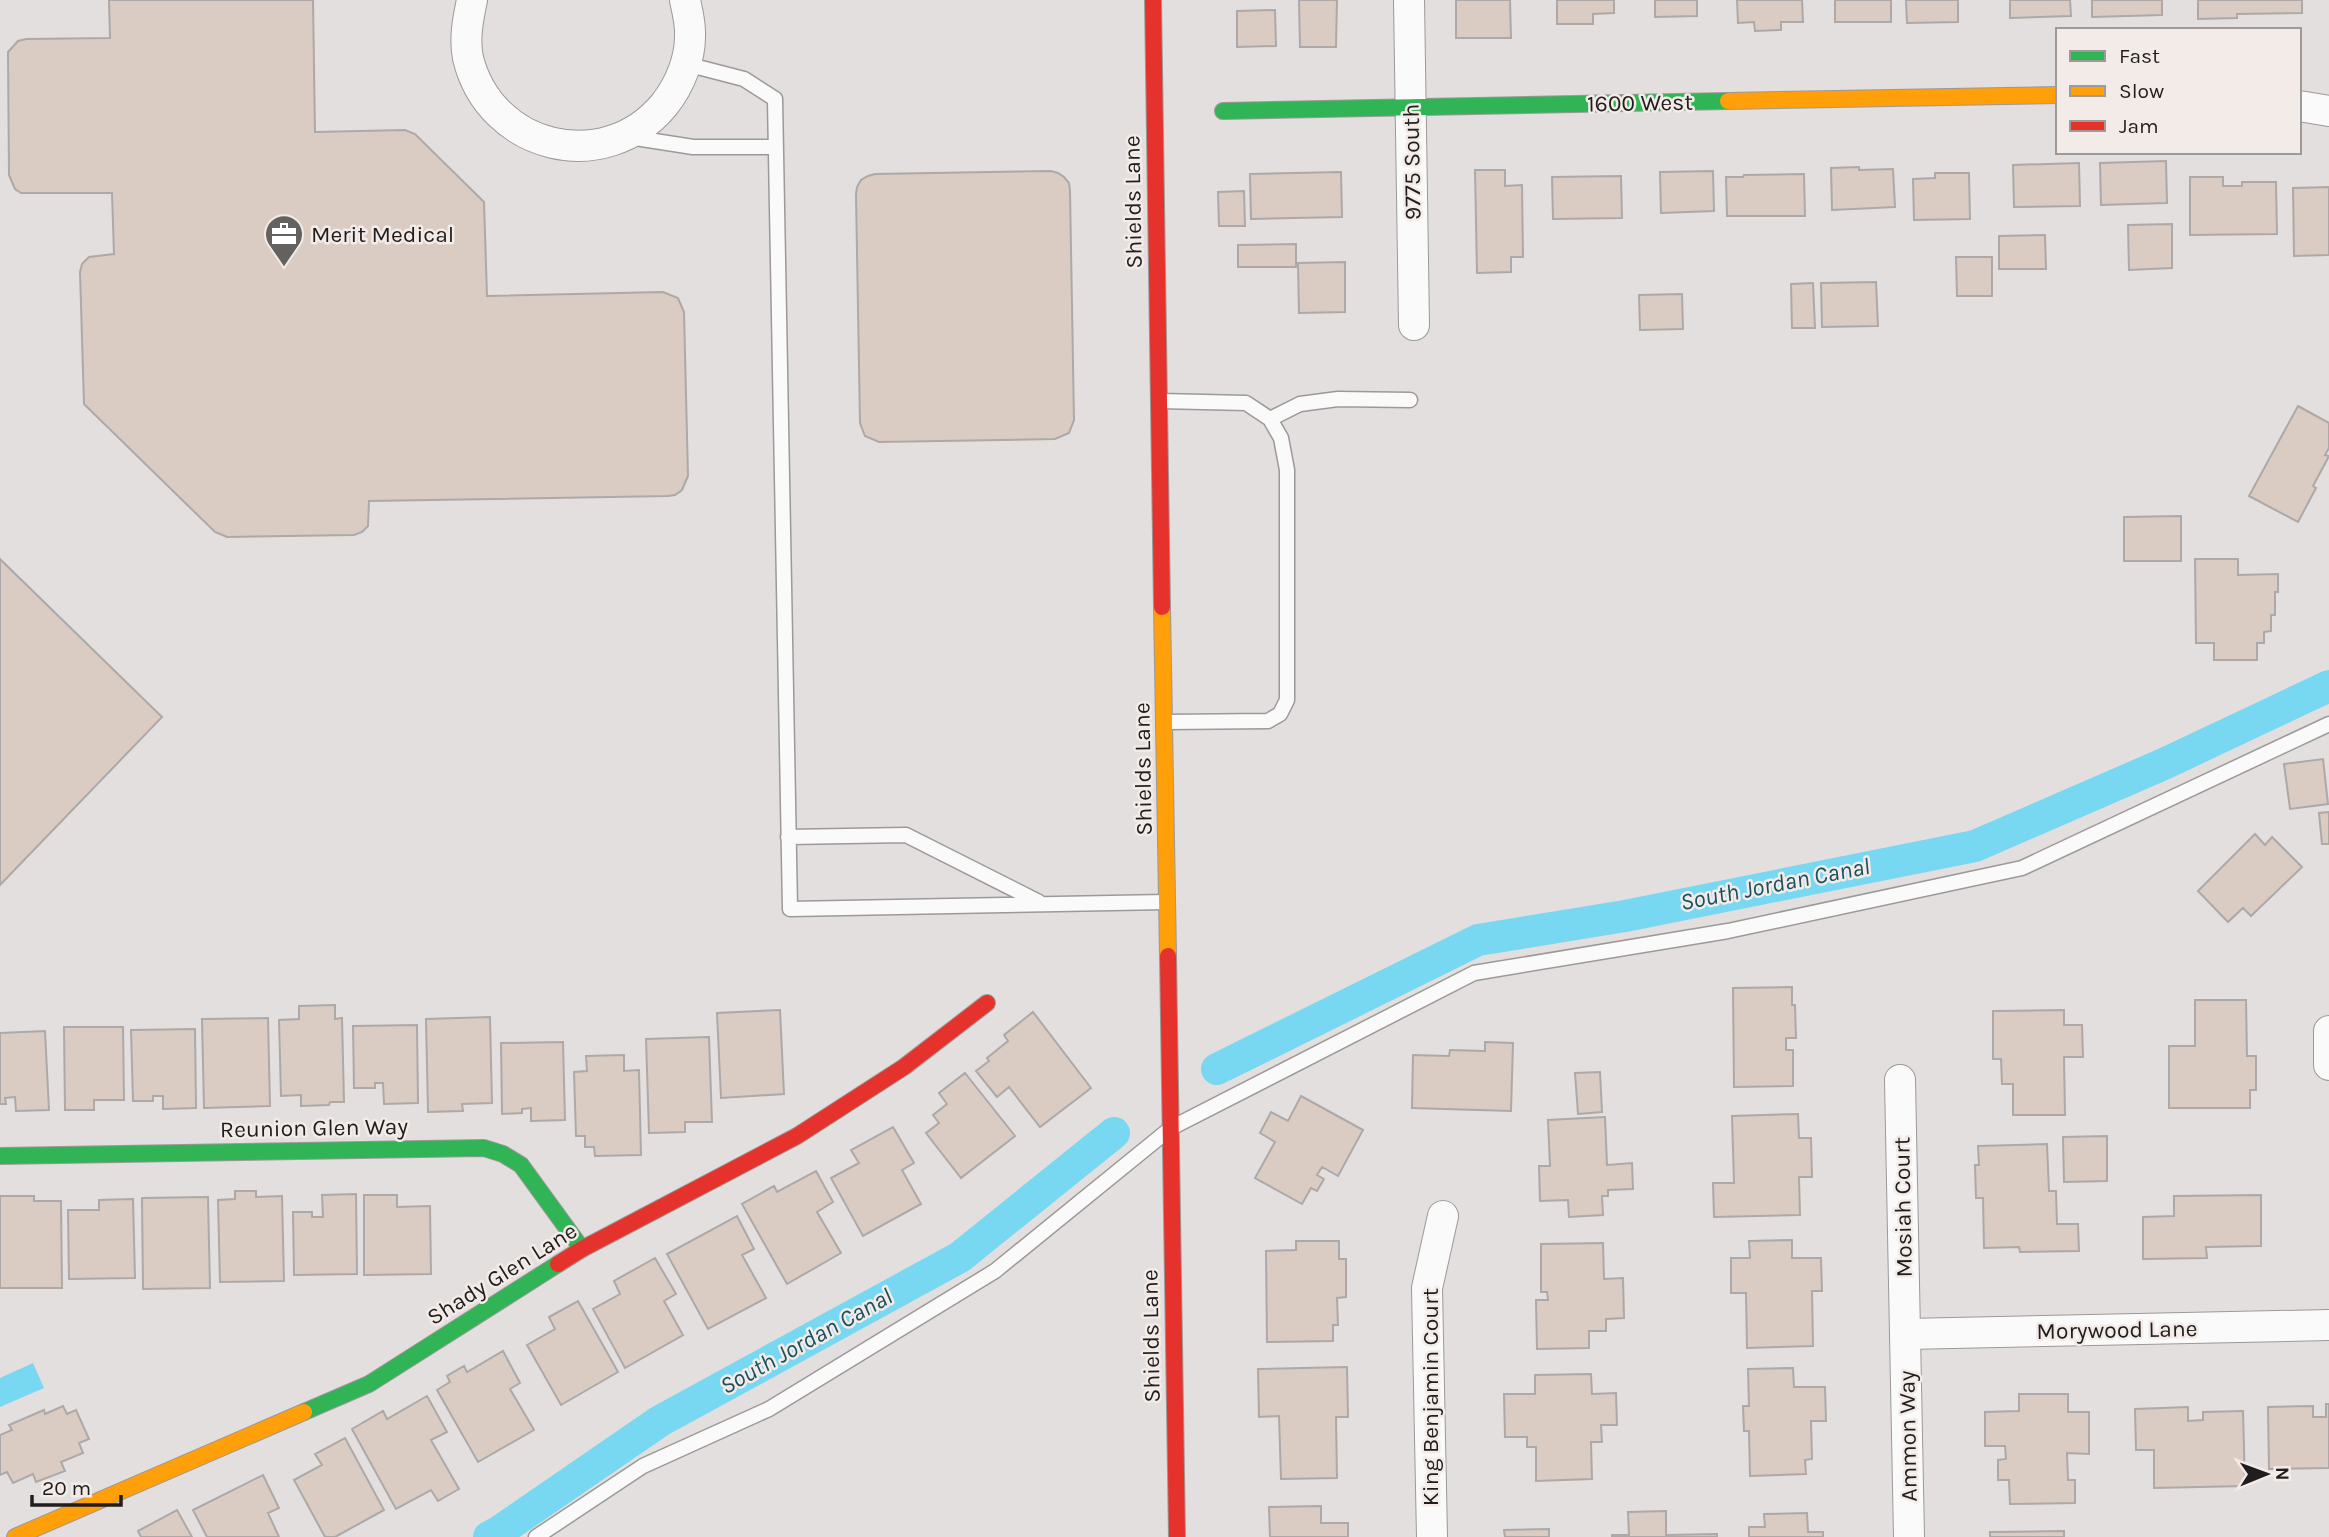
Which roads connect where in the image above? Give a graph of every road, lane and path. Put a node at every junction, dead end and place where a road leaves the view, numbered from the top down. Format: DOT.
graph roads {
  1 [pos="472,0"];
  2 [pos="685,0"];
  3 [pos="1153,0"];
  4 [pos="1409,0"];
  5 [pos="686,64"];
  6 [pos="2056,95"];
  7 [pos="2301,106"];
  8 [pos="1411,107"];
  9 [pos="1223,111"];
  10 [pos="2329,111"];
  11 [pos="624,137"];
  12 [pos="776,147"];
  13 [pos="1414,325"];
  14 [pos="1410,400"];
  15 [pos="1159,401"];
  16 [pos="1270,419"];
  17 [pos="1165,722"];
  18 [pos="2329,723"];
  19 [pos="788,837"];
  20 [pos="1168,902"];
  21 [pos="1044,905"];
  22 [pos="987,1003"];
  23 [pos="2329,1031"];
  24 [pos="2329,1065"];
  25 [pos="1900,1080"];
  26 [pos="1171,1128"];
  27 [pos="0,1156"];
  28 [pos="1443,1216"];
  29 [pos="582,1248"];
  30 [pos="2329,1325"];
  31 [pos="1906,1334"];
  32 [pos="15,1537"];
  33 [pos="536,1537"];
  34 [pos="1177,1537"];
  35 [pos="1432,1537"];
  36 [pos="1909,1537"];
  1 -- 11 [label="street"];
  2 -- 5 [label="street"];
  3 -- 15 [label="street, Shields Lane"];
  4 -- 8 [label="street, 9775 South"];
  5 -- 11 [label="street"];
  5 -- 12 [label="lane"];
  6 -- 8 [label="street, 1600 West"];
  7 -- 10 [label="street"];
  8 -- 9 [label="street, 1600 West"];
  8 -- 13 [label="street, 9775 South"];
  11 -- 12 [label="lane"];
  12 -- 19 [label="lane"];
  14 -- 16 [label="lane"];
  15 -- 16 [label="lane"];
  15 -- 17 [label="street, Shields Lane"];
  16 -- 17 [label="lane"];
  17 -- 20 [label="street, Shields Lane"];
  18 -- 26 [label="lane"];
  19 -- 21 [label="lane"];
  19 -- 21 [label="lane"];
  20 -- 21 [label="lane"];
  20 -- 26 [label="street, Shields Lane"];
  22 -- 29 [label="street, Shady Glen Lane"];
  23 -- 24 [label="street"];
  25 -- 31 [label="street, Mosiah Court"];
  26 -- 33 [label="lane"];
  26 -- 34 [label="street, Shields Lane"];
  27 -- 29 [label="street, Reunion Glen Way"];
  28 -- 35 [label="street, King Benjamin Court"];
  29 -- 32 [label="street, Shady Glen Lane"];
  30 -- 31 [label="street, Morywood Lane"];
  31 -- 36 [label="street, Ammon Way"];
}
